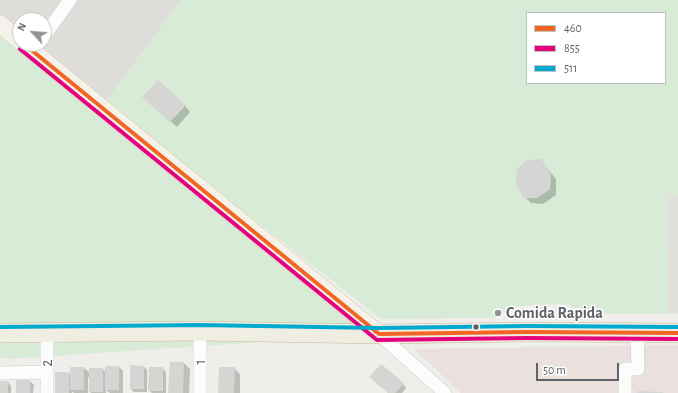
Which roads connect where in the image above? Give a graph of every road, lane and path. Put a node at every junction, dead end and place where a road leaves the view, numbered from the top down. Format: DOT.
graph roads {
  1 [pos="70,0"];
  2 [pos="0,24"];
  3 [pos="52,25"];
  4 [pos="12,34"];
  5 [pos="39,52"];
  6 [pos="200,331"];
  7 [pos="47,332"];
  8 [pos="0,333"];
  9 [pos="638,333"];
  10 [pos="678,333"];
  11 [pos="379,334"];
  12 [pos="47,372"];
  13 [pos="0,373"];
  14 [pos="47,393"];
  15 [pos="200,393"];
  16 [pos="445,393"];
  17 [pos="625,393"];
  1 -- 3 [label="street"];
  2 -- 4 [label="main road"];
  5 -- 11 [label="main road"];
  6 -- 7 [label="highway"];
  6 -- 11 [label="highway"];
  6 -- 15 [label="street, 1"];
  7 -- 8 [label="highway"];
  7 -- 12 [label="street, 2"];
  9 -- 10 [label="highway"];
  9 -- 11 [label="highway"];
  9 -- 17 [label="street"];
  11 -- 16 [label="street"];
  12 -- 13 [label="street"];
  12 -- 14 [label="street, 2"];
}
